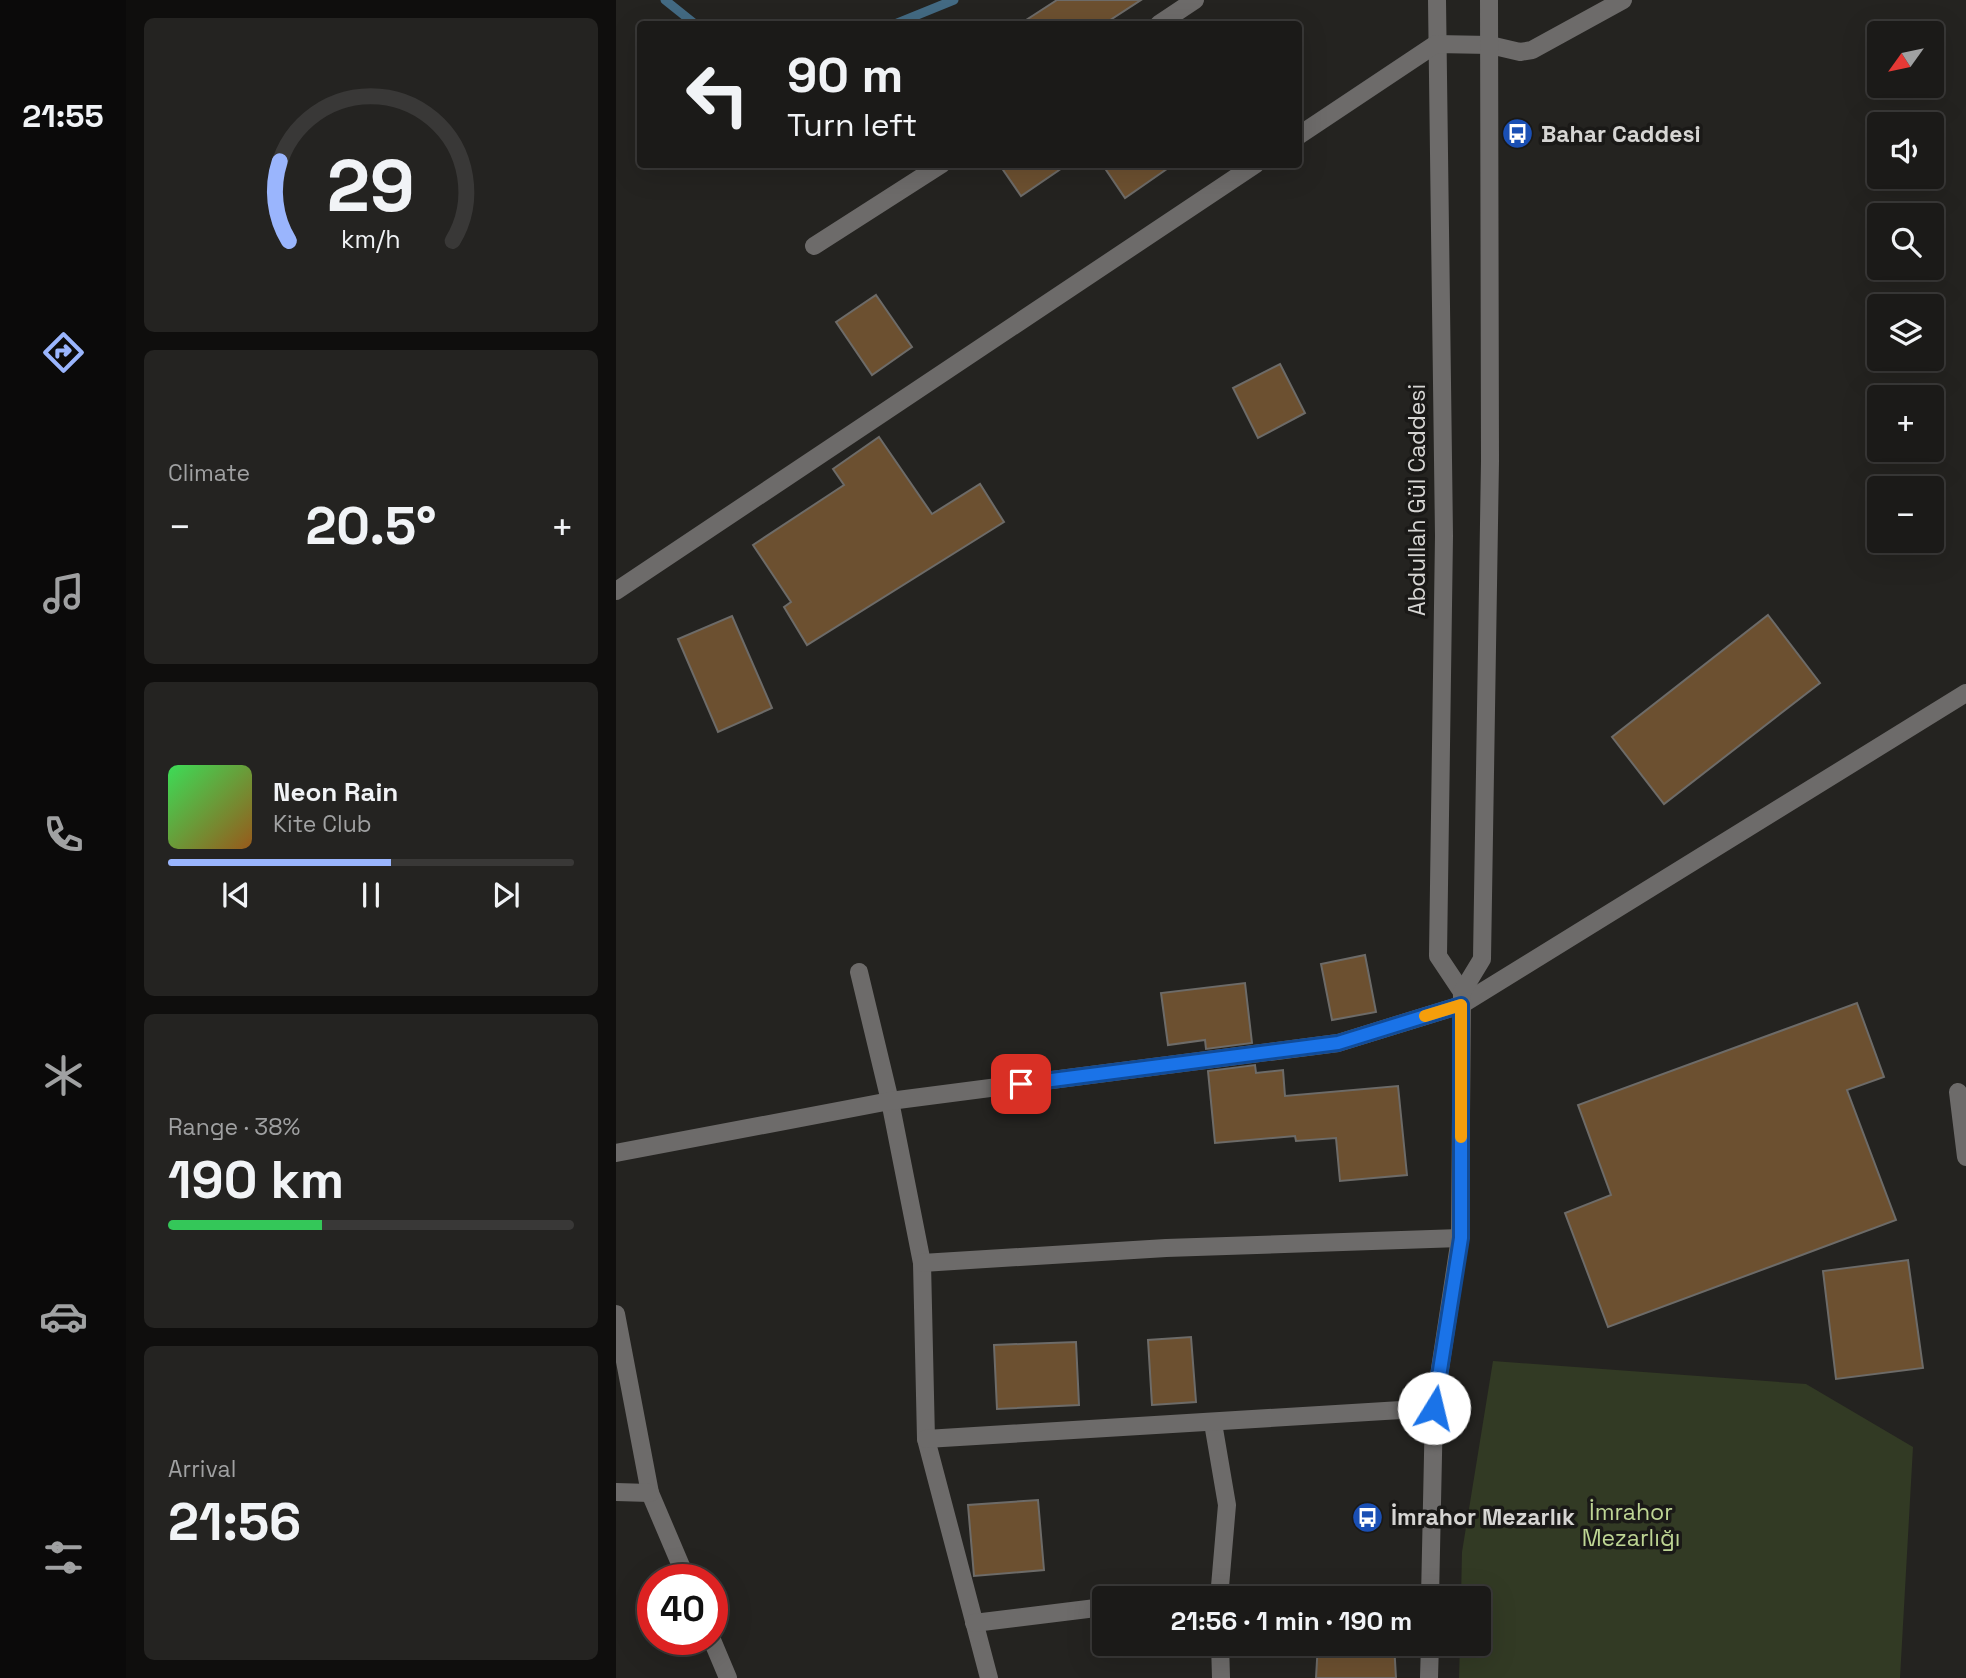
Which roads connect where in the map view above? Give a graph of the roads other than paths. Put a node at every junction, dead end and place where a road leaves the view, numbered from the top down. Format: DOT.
graph roads {
  1 [pos="1195,0"];
  2 [pos="1437,0"];
  3 [pos="1489,0"];
  4 [pos="1623,0"];
  5 [pos="1164,21"];
  6 [pos="1436,44"];
  7 [pos="1490,45"];
  8 [pos="1302,133"];
  9 [pos="936,168"];
  10 [pos="1250,168"];
  11 [pos="814,246"];
  12 [pos="616,592"];
  13 [pos="1966,693"];
  14 [pos="859,972"];
  15 [pos="1462,998"];
  16 [pos="1958,1092"];
  17 [pos="890,1101"];
  18 [pos="616,1153"];
  19 [pos="1966,1157"];
  20 [pos="1461,1238"];
  21 [pos="922,1263"];
  22 [pos="616,1314"];
  23 [pos="1434,1408"];
  24 [pos="1213,1423"];
  25 [pos="926,1439"];
  26 [pos="616,1492"];
  27 [pos="650,1493"];
  28 [pos="680,1564"];
  29 [pos="1220,1586"];
  30 [pos="1430,1586"];
  31 [pos="1092,1608"];
  32 [pos="974,1623"];
  33 [pos="718,1655"];
  34 [pos="1220,1656"];
  35 [pos="1430,1656"];
  36 [pos="728,1678"];
  37 [pos="989,1678"];
  38 [pos="1221,1678"];
  39 [pos="1429,1678"];
  1 -- 5 [label="street"];
  2 -- 6 [label="street, Abdullah Gül Caddesi"];
  3 -- 7 [label="street"];
  4 -- 7 [label="street"];
  6 -- 7 [label="street"];
  6 -- 8 [label="street"];
  6 -- 15 [label="street, Abdullah Gül Caddesi"];
  7 -- 15 [label="street"];
  9 -- 11 [label="street"];
  10 -- 12 [label="street"];
  13 -- 15 [label="street"];
  14 -- 17 [label="street"];
  15 -- 17 [label="street"];
  15 -- 20 [label="street"];
  16 -- 19 [label="street"];
  17 -- 18 [label="street"];
  17 -- 21 [label="street"];
  20 -- 21 [label="street"];
  20 -- 23 [label="street"];
  21 -- 25 [label="street"];
  22 -- 27 [label="street"];
  23 -- 24 [label="street"];
  23 -- 30 [label="street"];
  24 -- 25 [label="street"];
  24 -- 29 [label="street"];
  25 -- 32 [label="street"];
  26 -- 27 [label="street"];
  27 -- 28 [label="street"];
  31 -- 32 [label="street"];
  32 -- 37 [label="street"];
  33 -- 36 [label="street"];
  34 -- 38 [label="street"];
  35 -- 39 [label="street"];
}
